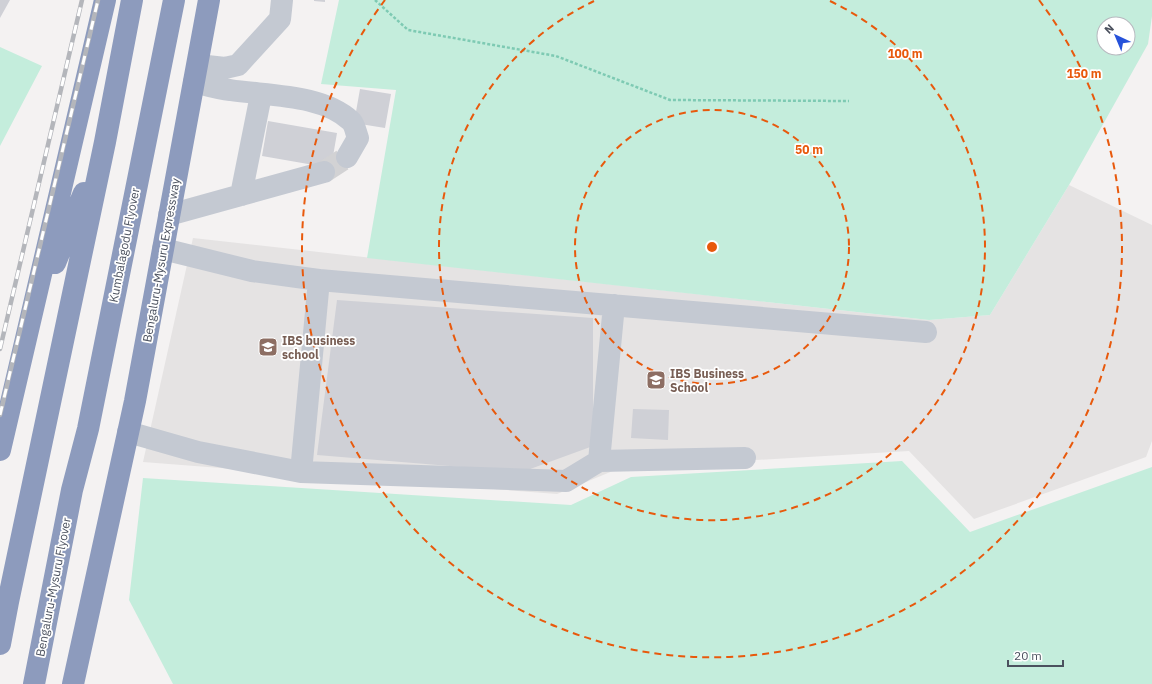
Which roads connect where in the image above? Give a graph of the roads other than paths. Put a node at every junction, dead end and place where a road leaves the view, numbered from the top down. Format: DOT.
graph roads {
  1 [pos="105,0"];
  2 [pos="132,0"];
  3 [pos="174,0"];
  4 [pos="209,0"];
  5 [pos="282,0"];
  6 [pos="196,73"];
  7 [pos="262,95"];
  8 [pos="105,142"];
  9 [pos="347,158"];
  10 [pos="324,172"];
  11 [pos="241,195"];
  12 [pos="169,215"];
  13 [pos="163,249"];
  14 [pos="319,280"];
  15 [pos="614,305"];
  16 [pos="30,324"];
  17 [pos="926,332"];
  18 [pos="128,432"];
  19 [pos="0,450"];
  20 [pos="745,458"];
  21 [pos="599,461"];
  22 [pos="301,472"];
  23 [pos="72,490"];
  24 [pos="0,644"];
  25 [pos="34,684"];
  26 [pos="73,684"];
  1 -- 16 [label="highway"];
  2 -- 8 [label="highway"];
  3 -- 23 [label="highway, Kumbalagodu Flyover"];
  4 -- 6 [label="highway, Bengaluru-Mysuru Expressway"];
  5 -- 6 [label="lane"];
  6 -- 7 [label="lane"];
  6 -- 12 [label="highway, Bengaluru-Mysuru Expressway"];
  7 -- 9 [label="lane"];
  7 -- 11 [label="lane"];
  8 -- 16 [label="highway"];
  8 -- 24 [label="highway"];
  10 -- 11 [label="lane"];
  11 -- 12 [label="lane"];
  12 -- 13 [label="highway, Bengaluru-Mysuru Expressway"];
  13 -- 14 [label="lane"];
  13 -- 18 [label="highway, Bengaluru-Mysuru Expressway"];
  14 -- 15 [label="lane"];
  14 -- 22 [label="lane"];
  15 -- 17 [label="lane"];
  15 -- 21 [label="lane"];
  16 -- 19 [label="highway"];
  18 -- 22 [label="lane"];
  18 -- 26 [label="highway, Bengaluru-Mysuru Expressway"];
  20 -- 21 [label="lane"];
  21 -- 22 [label="lane"];
  23 -- 25 [label="highway, Bengaluru-Mysuru Flyover"];
}
